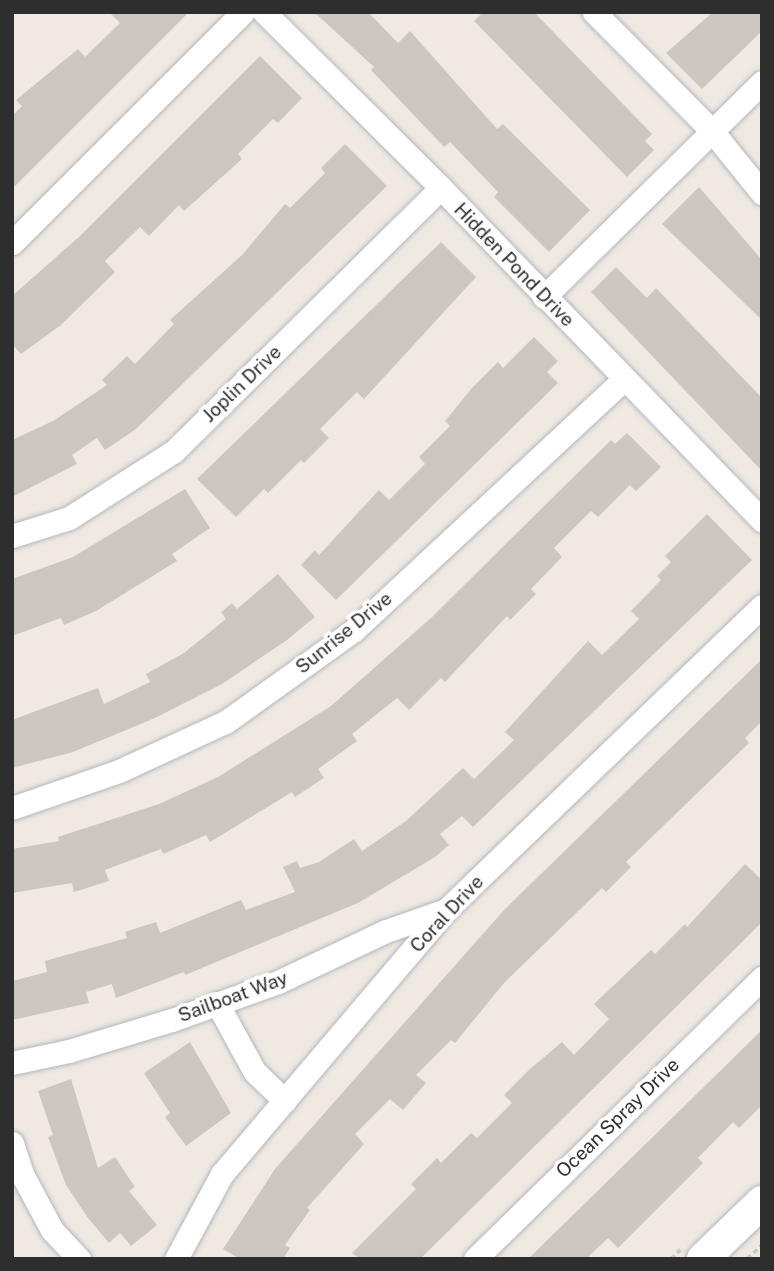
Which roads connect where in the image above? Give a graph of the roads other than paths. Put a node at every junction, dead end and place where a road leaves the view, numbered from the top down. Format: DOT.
graph roads {
  1 [pos="243,12"];
  2 [pos="264,12"];
  3 [pos="594,12"];
  4 [pos="762,82"];
  5 [pos="712,131"];
  6 [pos="441,188"];
  7 [pos="762,193"];
  8 [pos="12,243"];
  9 [pos="544,296"];
  10 [pos="624,379"];
  11 [pos="762,520"];
  12 [pos="12,536"];
  13 [pos="762,606"];
  14 [pos="12,808"];
  15 [pos="446,910"];
  16 [pos="762,978"];
  17 [pos="217,1003"];
  18 [pos="12,1063"];
  19 [pos="285,1101"];
  20 [pos="12,1143"];
  21 [pos="762,1202"];
  22 [pos="79,1259"];
  23 [pos="176,1259"];
  24 [pos="475,1259"];
  25 [pos="703,1259"];
  1 -- 8 [label="street"];
  2 -- 6 [label="street, Hidden Pond Drive"];
  3 -- 5 [label="street"];
  4 -- 5 [label="street"];
  5 -- 7 [label="street"];
  5 -- 9 [label="street"];
  6 -- 9 [label="street, Hidden Pond Drive"];
  6 -- 12 [label="street, Joplin Drive"];
  9 -- 10 [label="street, Hidden Pond Drive"];
  10 -- 11 [label="street, Hidden Pond Drive"];
  10 -- 14 [label="street, Sunrise Drive"];
  13 -- 15 [label="street, Coral Drive"];
  15 -- 17 [label="street, Sailboat Way"];
  15 -- 19 [label="street, Coral Drive"];
  16 -- 24 [label="street, Ocean Spray Drive"];
  17 -- 18 [label="street, Sailboat Way"];
  17 -- 19 [label="street"];
  19 -- 23 [label="street, Coral Drive"];
  20 -- 22 [label="street"];
  21 -- 25 [label="street"];
}
